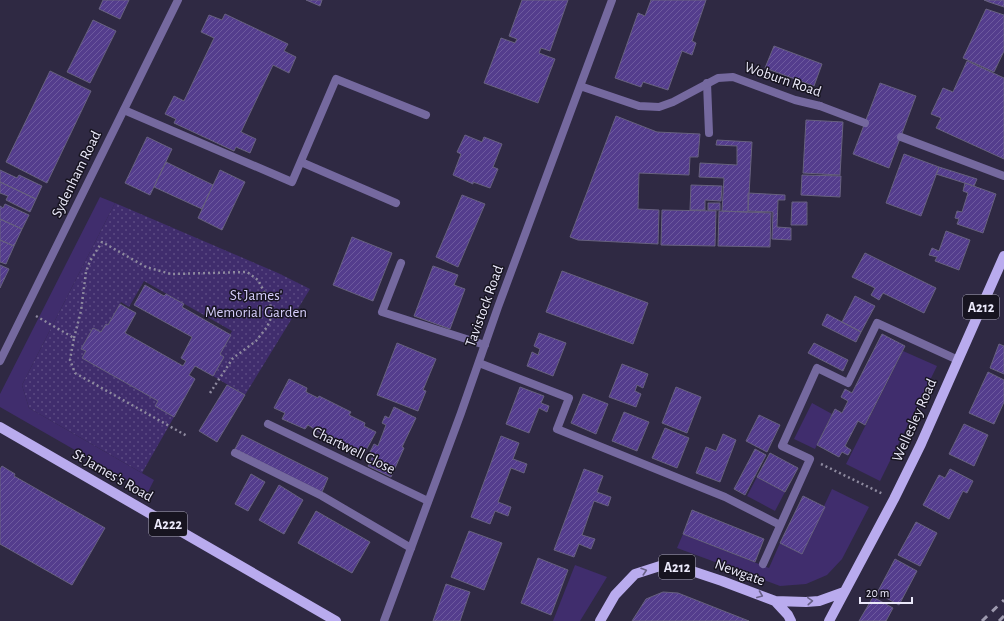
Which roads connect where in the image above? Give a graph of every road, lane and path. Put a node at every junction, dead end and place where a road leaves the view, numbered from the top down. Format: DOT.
graph roads {
  1 [pos="178,0"];
  2 [pos="612,0"];
  3 [pos="708,83"];
  4 [pos="580,86"];
  5 [pos="124,110"];
  6 [pos="426,115"];
  7 [pos="865,123"];
  8 [pos="709,133"];
  9 [pos="901,137"];
  10 [pos="301,162"];
  11 [pos="1004,176"];
  12 [pos="396,203"];
  13 [pos="1004,256"];
  14 [pos="401,263"];
  15 [pos="24,310"];
  16 [pos="74,338"];
  17 [pos="485,345"];
  18 [pos="958,360"];
  19 [pos="0,361"];
  20 [pos="479,363"];
  21 [pos="210,393"];
  22 [pos="268,424"];
  23 [pos="0,427"];
  24 [pos="187,436"];
  25 [pos="235,453"];
  26 [pos="810,459"];
  27 [pos="894,500"];
  28 [pos="428,501"];
  29 [pos="780,524"];
  30 [pos="411,548"];
  31 [pos="763,564"];
  32 [pos="844,592"];
  33 [pos="775,601"];
  34 [pos="336,621"];
  35 [pos="384,621"];
  36 [pos="600,621"];
  37 [pos="791,621"];
  38 [pos="829,621"];
  1 -- 5 [label="street, Sydenham Road"];
  2 -- 4 [label="street, Tavistock Road"];
  3 -- 4 [label="street, Woburn Road"];
  3 -- 7 [label="street, Woburn Road"];
  3 -- 8 [label="street"];
  4 -- 17 [label="street, Tavistock Road"];
  5 -- 10 [label="street"];
  5 -- 15 [label="street, Sydenham Road"];
  6 -- 10 [label="street"];
  9 -- 11 [label="street"];
  10 -- 12 [label="street"];
  13 -- 18 [label="main road, Wellesley Road / A212"];
  14 -- 17 [label="street"];
  15 -- 16 [label="path"];
  15 -- 19 [label="street, Sydenham Road"];
  16 -- 21 [label="path"];
  16 -- 24 [label="path"];
  17 -- 20 [label="street, Tavistock Road"];
  18 -- 26 [label="street"];
  18 -- 27 [label="main road, Wellesley Road / A212"];
  20 -- 28 [label="street, Tavistock Road"];
  20 -- 29 [label="street"];
  22 -- 28 [label="street, Chartwell Close"];
  23 -- 34 [label="main road, St James's Road / A222"];
  25 -- 30 [label="street"];
  26 -- 27 [label="path"];
  26 -- 29 [label="street"];
  27 -- 32 [label="main road, Wellesley Road / A212"];
  28 -- 30 [label="street, Tavistock Road"];
  29 -- 31 [label="street"];
  30 -- 35 [label="street, Tavistock Road"];
  33 -- 32 [label="main road, A212, one-way"];
  32 -- 38 [label="main road, Wellesley Road / A212"];
  36 -- 33 [label="main road, Newgate / A212, one-way"];
  33 -- 37 [label="main road, A212"];
}
